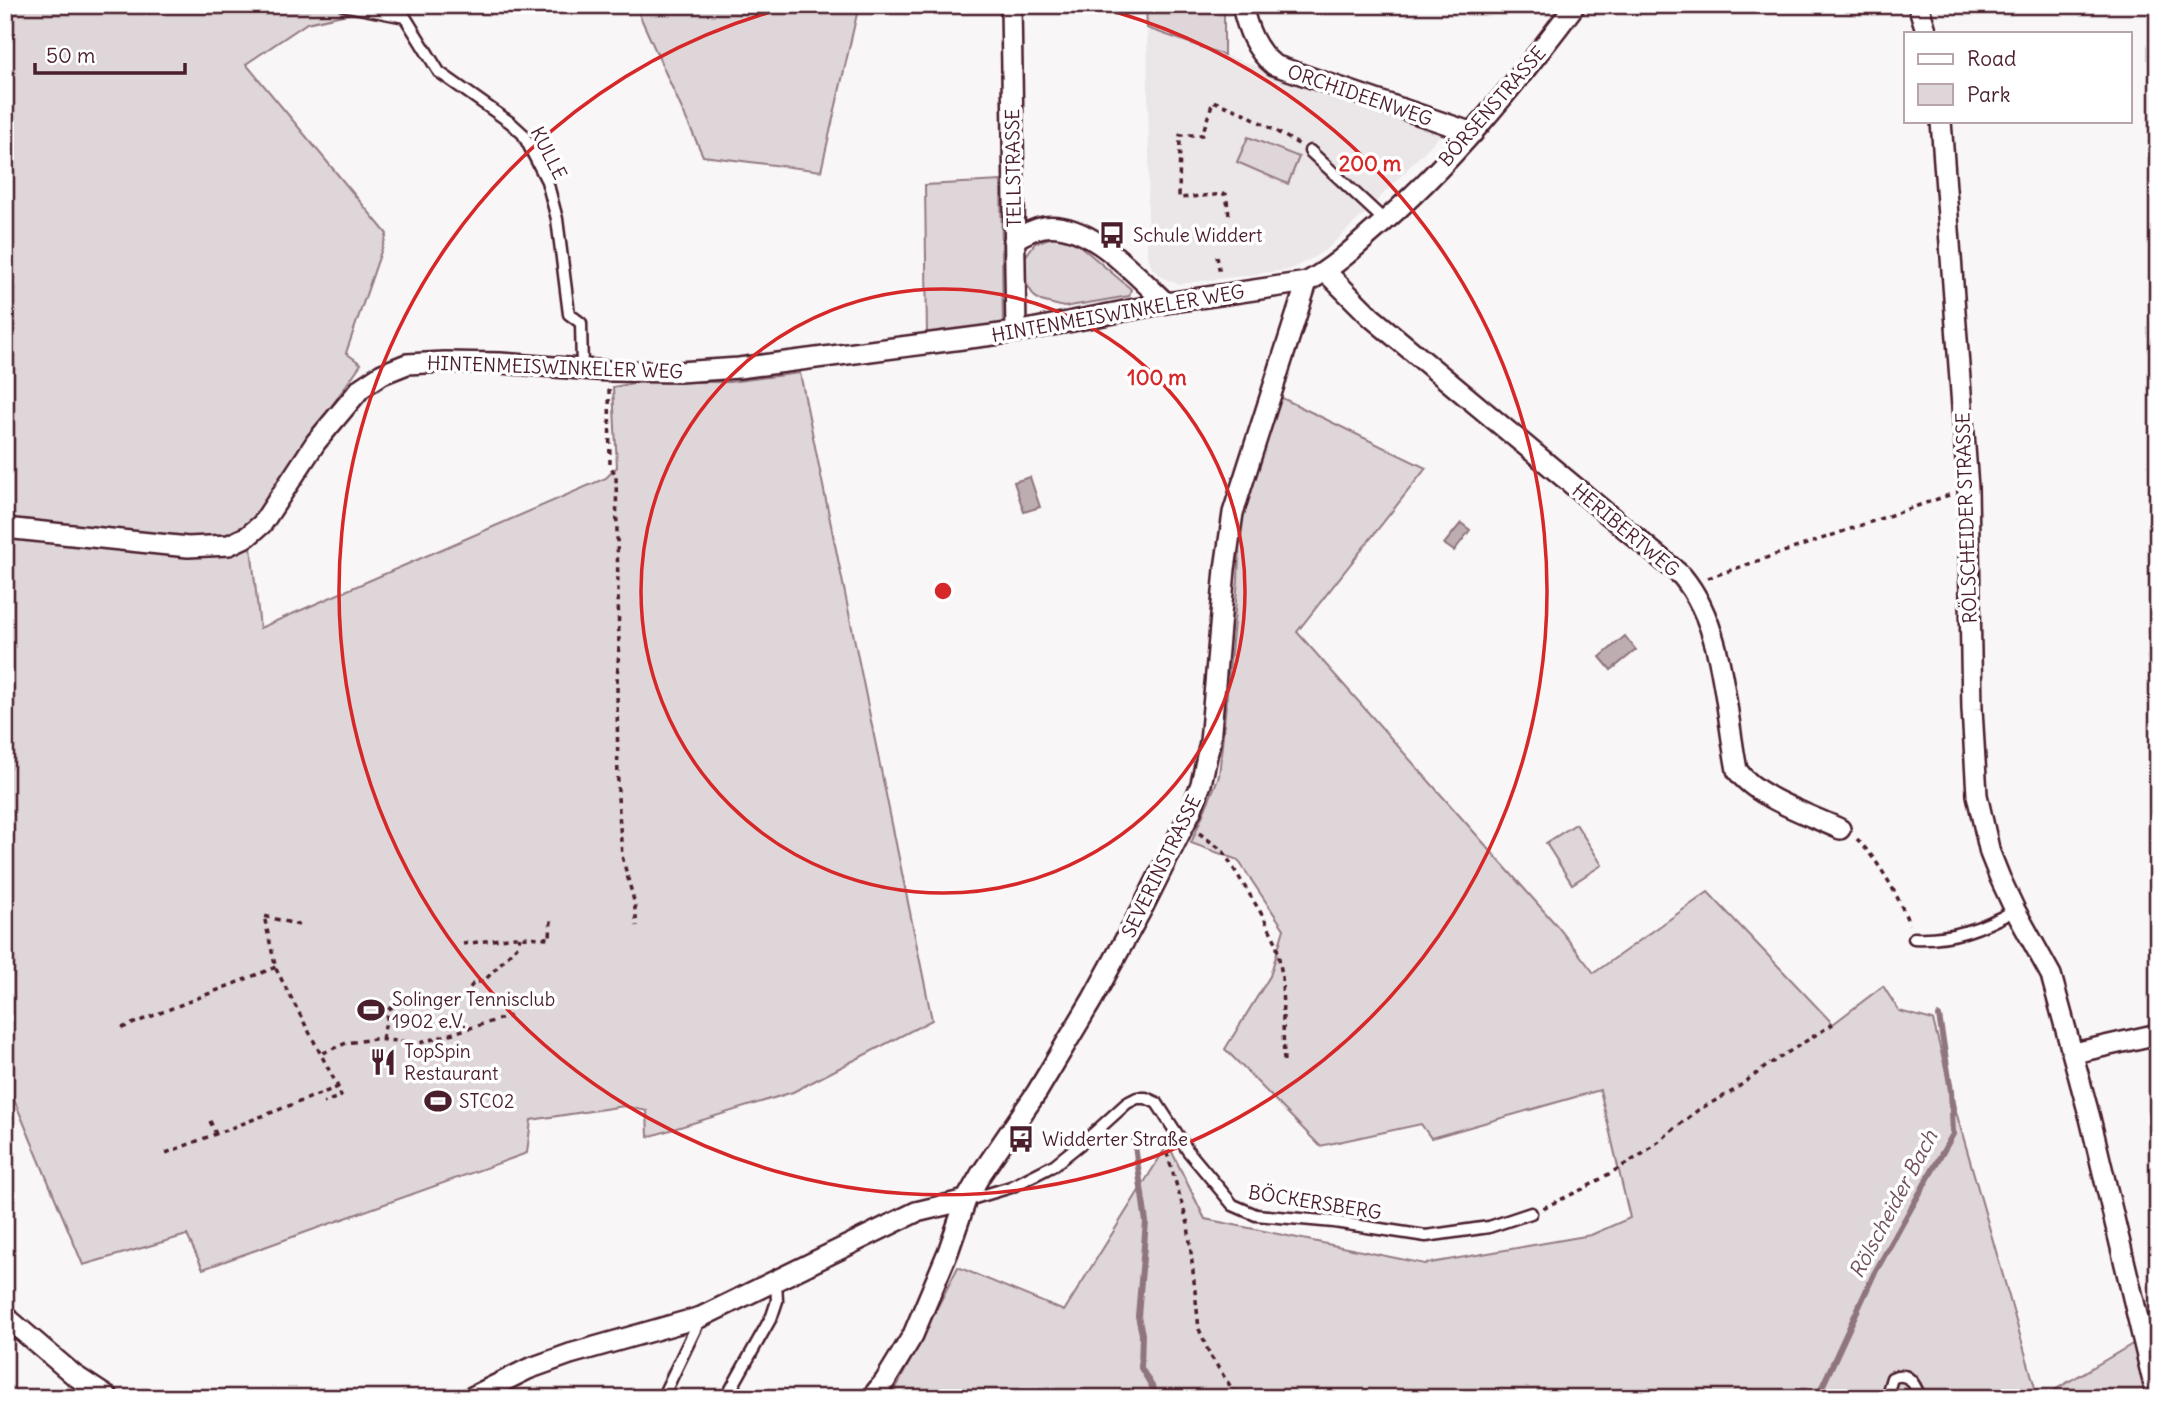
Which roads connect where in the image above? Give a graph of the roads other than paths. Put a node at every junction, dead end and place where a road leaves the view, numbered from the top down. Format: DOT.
graph roads {
  1 [pos="342,5"];
  2 [pos="1011,5"];
  3 [pos="1242,5"];
  4 [pos="1575,5"];
  5 [pos="1918,5"];
  6 [pos="1927,32"];
  7 [pos="1941,122"];
  8 [pos="1473,133"];
  9 [pos="1310,151"];
  10 [pos="1385,222"];
  11 [pos="1014,240"];
  12 [pos="1326,272"];
  13 [pos="1307,282"];
  14 [pos="1166,303"];
  15 [pos="1016,332"];
  16 [pos="582,369"];
  17 [pos="5,528"];
  18 [pos="1840,829"];
  19 [pos="2015,910"];
  20 [pos="1914,938"];
  21 [pos="2158,1034"];
  22 [pos="2074,1053"];
  23 [pos="966,1200"];
  24 [pos="1531,1213"];
  25 [pos="776,1281"];
  26 [pos="5,1316"];
  27 [pos="701,1317"];
  28 [pos="109,1398"];
  29 [pos="470,1398"];
  30 [pos="662,1398"];
  31 [pos="726,1398"];
  32 [pos="871,1398"];
  33 [pos="1886,1398"];
  34 [pos="1920,1398"];
  35 [pos="2157,1398"];
  1 -- 16 [label="lane, KULLE"];
  2 -- 11 [label="street, TELLSTRASSE"];
  3 -- 8 [label="street, ORCHIDEENWEG"];
  4 -- 8 [label="street, BÖRSENSTRASSE"];
  5 -- 6 [label="street"];
  7 -- 19 [label="street, RÖLSCHEIDER STRASSE"];
  8 -- 10 [label="street, BÖRSENSTRASSE"];
  9 -- 10 [label="lane"];
  10 -- 12 [label="street, BÖRSENSTRASSE"];
  11 -- 14 [label="street"];
  11 -- 15 [label="street, TELLSTRASSE"];
  12 -- 13 [label="street, BÖRSENSTRASSE"];
  12 -- 18 [label="street, HERIBERTWEG"];
  13 -- 14 [label="street, HINTENMEISWINKELER WEG"];
  13 -- 23 [label="street, SEVERINSTRASSE"];
  14 -- 15 [label="street, HINTENMEISWINKELER WEG"];
  15 -- 16 [label="street, HINTENMEISWINKELER WEG"];
  16 -- 17 [label="street, HINTENMEISWINKELER WEG"];
  19 -- 20 [label="lane"];
  19 -- 22 [label="street, RÖLSCHEIDER STRASSE"];
  21 -- 22 [label="street"];
  22 -- 35 [label="street, RÖLSCHEIDER STRASSE"];
  23 -- 24 [label="lane, BÖCKERSBERG"];
  23 -- 25 [label="street"];
  23 -- 32 [label="street, SEVERINSTRASSE"];
  25 -- 27 [label="street"];
  25 -- 31 [label="lane"];
  26 -- 28 [label="street"];
  27 -- 29 [label="street"];
  27 -- 30 [label="lane"];
  33 -- 34 [label="lane"];
}
